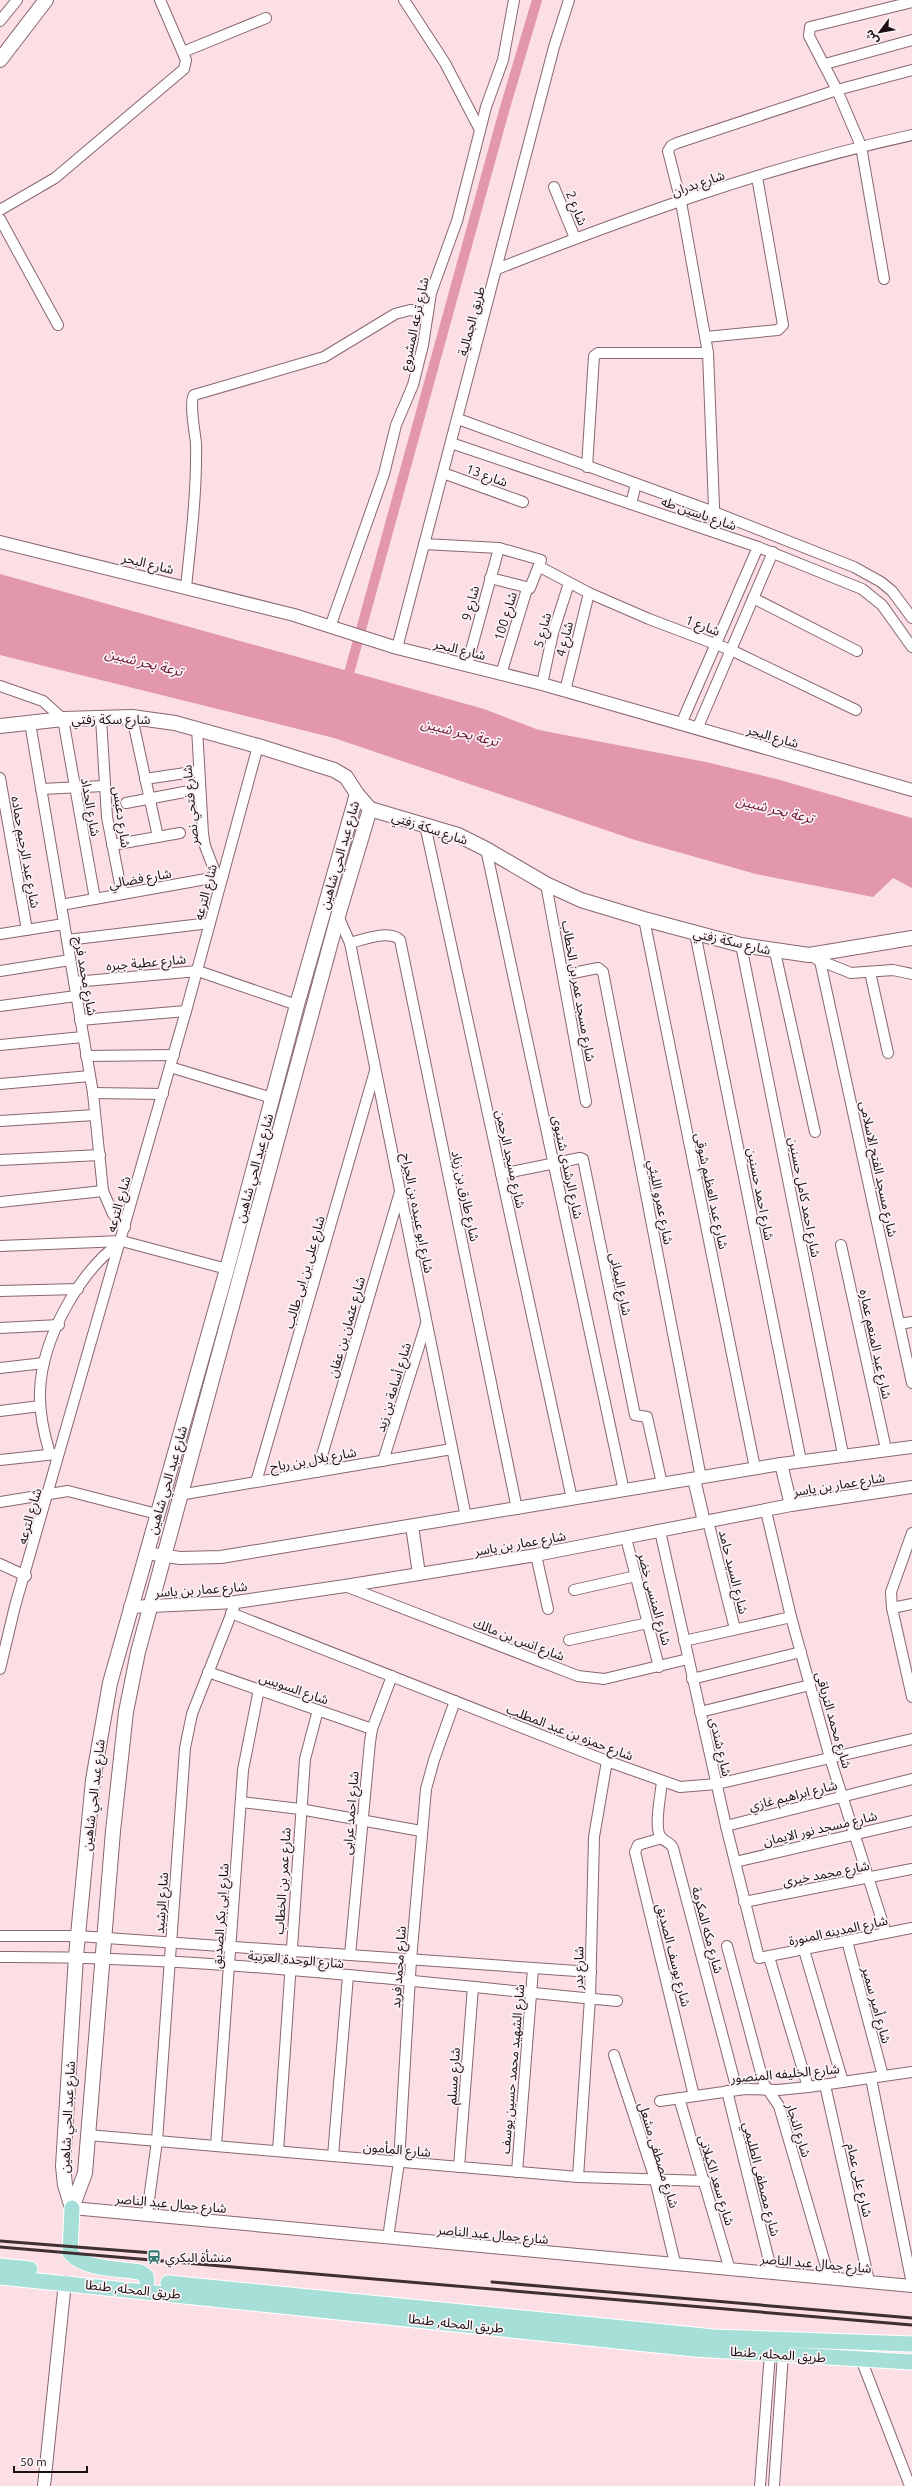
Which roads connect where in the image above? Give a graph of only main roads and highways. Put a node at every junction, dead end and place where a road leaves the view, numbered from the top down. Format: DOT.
graph roads {
  1 [pos="46,0"];
  2 [pos="0,60"];
  3 [pos="0,726"];
  4 [pos="356,794"];
  5 [pos="370,809"];
  6 [pos="912,938"];
  7 [pos="72,2208"];
  8 [pos="0,2266"];
  9 [pos="0,2277"];
  10 [pos="147,2280"];
  11 [pos="908,2344"];
  12 [pos="908,2362"];
  1 -- 2 [label="main road"];
  3 -- 4 [label="main road, شارع سكة زفتي"];
  4 -- 5 [label="main road, شارع سكة زفتي"];
  4 -- 7 [label="main road, شارع عبد الحي شاهين"];
  5 -- 6 [label="main road, شارع سكة زفتي"];
  5 -- 7 [label="main road, شارع عبد الحي شاهين"];
  7 -- 10 [label="main road"];
  8 -- 10 [label="main road, طريق المحله, طنطا"];
  9 -- 12 [label="main road, طريق المحله, طنطا"];
  10 -- 11 [label="main road, طريق المحله, طنطا"];
  11 -- 12 [label="main road"];
}
